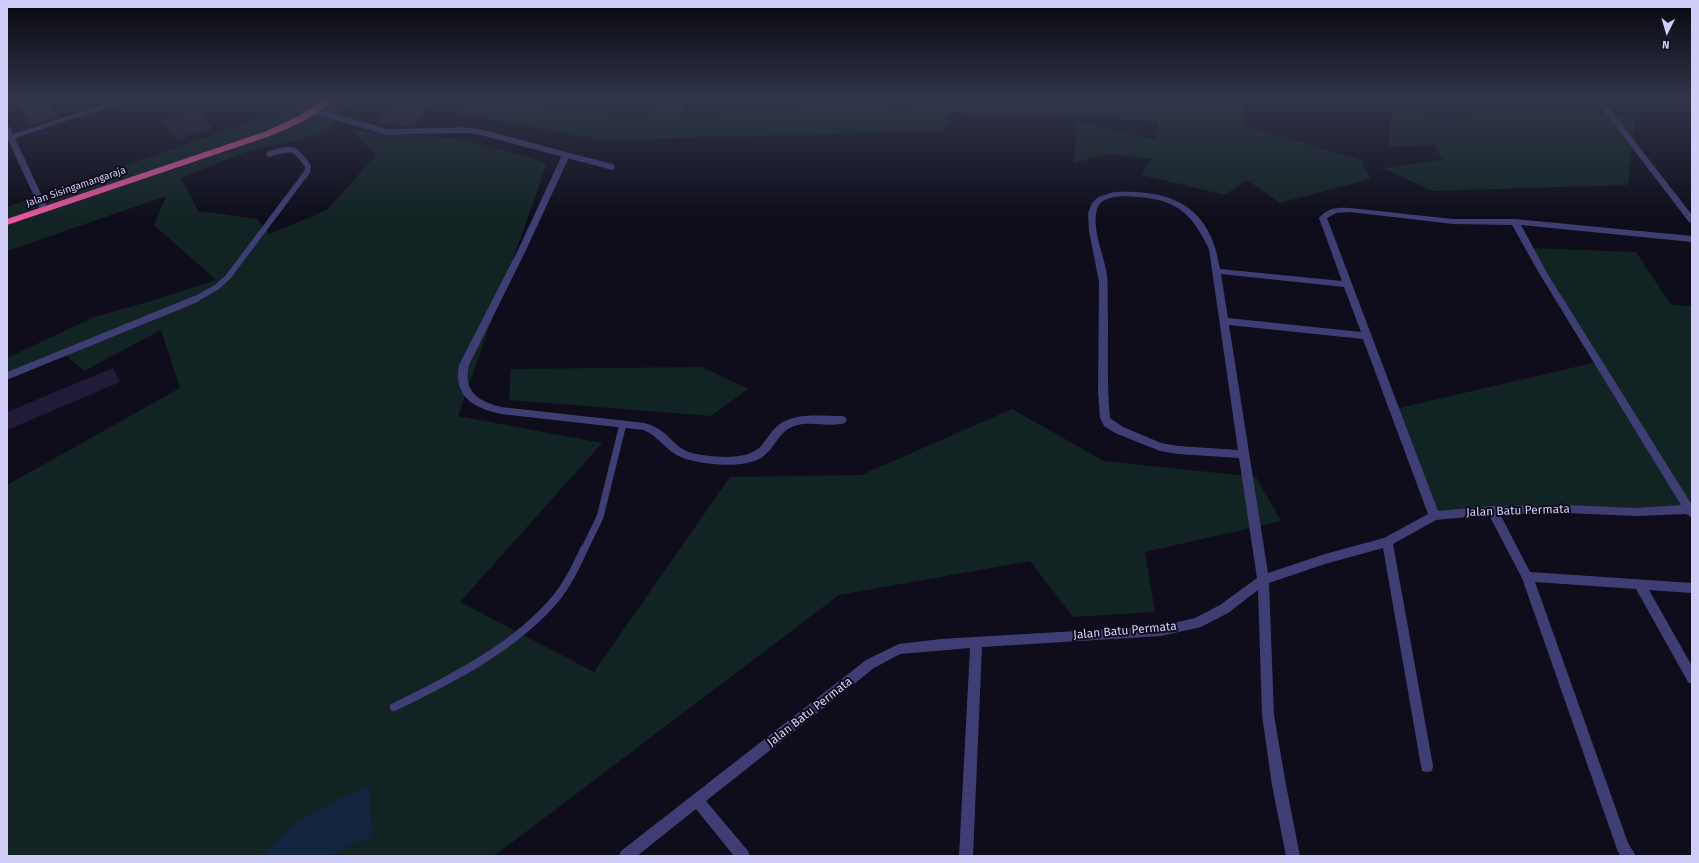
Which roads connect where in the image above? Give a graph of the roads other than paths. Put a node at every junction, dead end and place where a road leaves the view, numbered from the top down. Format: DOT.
graph roads {
  1 [pos="10,139"];
  2 [pos="249,139"];
  3 [pos="504,139"];
  4 [pos="1629,139"];
  5 [pos="269,154"];
  6 [pos="566,155"];
  7 [pos="612,167"];
  8 [pos="44,209"];
  9 [pos="1692,220"];
  10 [pos="7,222"];
  11 [pos="1514,222"];
  12 [pos="1692,239"];
  13 [pos="1216,271"];
  14 [pos="1349,285"];
  15 [pos="1224,321"];
  16 [pos="1368,336"];
  17 [pos="7,376"];
  18 [pos="842,420"];
  19 [pos="623,424"];
  20 [pos="1244,454"];
  21 [pos="1492,510"];
  22 [pos="1691,511"];
  23 [pos="1434,516"];
  24 [pos="1387,542"];
  25 [pos="1527,577"];
  26 [pos="1263,580"];
  27 [pos="1640,585"];
  28 [pos="1692,588"];
  29 [pos="976,642"];
  30 [pos="1692,678"];
  31 [pos="394,707"];
  32 [pos="1426,766"];
  33 [pos="697,800"];
  34 [pos="626,856"];
  35 [pos="743,856"];
  36 [pos="966,856"];
  37 [pos="1293,856"];
  38 [pos="1629,856"];
  1 -- 8 [label="street"];
  2 -- 8 [label="highway, Jalan Sisingamangaraja"];
  3 -- 6 [label="lane"];
  4 -- 9 [label="street"];
  5 -- 17 [label="lane"];
  6 -- 7 [label="lane"];
  6 -- 19 [label="street"];
  8 -- 10 [label="highway, Jalan Sisingamangaraja"];
  11 -- 12 [label="street"];
  11 -- 14 [label="street"];
  11 -- 22 [label="street"];
  13 -- 14 [label="street"];
  13 -- 15 [label="street"];
  13 -- 20 [label="street"];
  14 -- 16 [label="street"];
  15 -- 16 [label="street"];
  15 -- 20 [label="street"];
  16 -- 23 [label="street"];
  18 -- 19 [label="street"];
  19 -- 31 [label="lane"];
  20 -- 26 [label="street"];
  21 -- 22 [label="street, Jalan Batu Permata"];
  21 -- 23 [label="street, Jalan Batu Permata"];
  21 -- 25 [label="street"];
  23 -- 24 [label="street, Jalan Batu Permata"];
  24 -- 26 [label="street, Jalan Batu Permata"];
  24 -- 32 [label="street"];
  25 -- 27 [label="street"];
  25 -- 38 [label="street"];
  26 -- 29 [label="street, Jalan Batu Permata"];
  26 -- 37 [label="street"];
  27 -- 28 [label="street"];
  27 -- 30 [label="street"];
  29 -- 33 [label="street, Jalan Batu Permata"];
  29 -- 36 [label="street"];
  33 -- 34 [label="street, Jalan Batu Permata"];
  33 -- 35 [label="street"];
}
